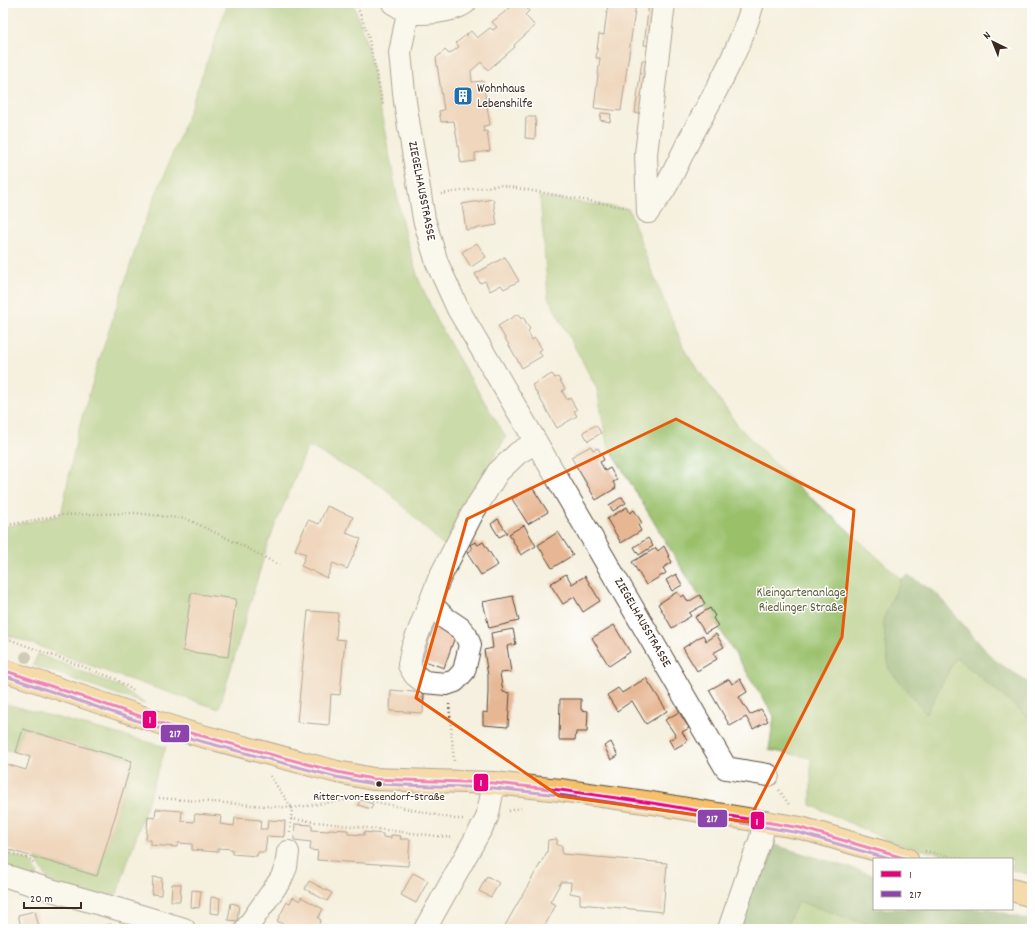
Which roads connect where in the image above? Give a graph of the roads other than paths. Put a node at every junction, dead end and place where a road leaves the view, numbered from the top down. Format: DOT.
graph roads {
  1 [pos="465,3"];
  2 [pos="664,3"];
  3 [pos="754,3"];
  4 [pos="401,7"];
  5 [pos="536,442"];
  6 [pos="431,601"];
  7 [pos="3,670"];
  8 [pos="768,775"];
  9 [pos="494,783"];
  10 [pos="765,822"];
  11 [pos="288,852"];
  12 [pos="904,858"];
  13 [pos="3,875"];
  14 [pos="1013,890"];
  15 [pos="1032,896"];
  16 [pos="184,929"];
  17 [pos="246,929"];
  18 [pos="425,929"];
  19 [pos="729,929"];
  1 -- 4 [label="street, ZIEGELHAUSSTRASSE"];
  2 -- 3 [label="street"];
  4 -- 5 [label="street, ZIEGELHAUSSTRASSE"];
  5 -- 6 [label="street"];
  5 -- 8 [label="street, ZIEGELHAUSSTRASSE"];
  6 -- 6 [label="street"];
  7 -- 9 [label="main road"];
  9 -- 10 [label="main road"];
  9 -- 18 [label="street"];
  10 -- 12 [label="main road"];
  10 -- 19 [label="street"];
  11 -- 17 [label="street"];
  13 -- 16 [label="street"];
  14 -- 15 [label="main road"];
}
